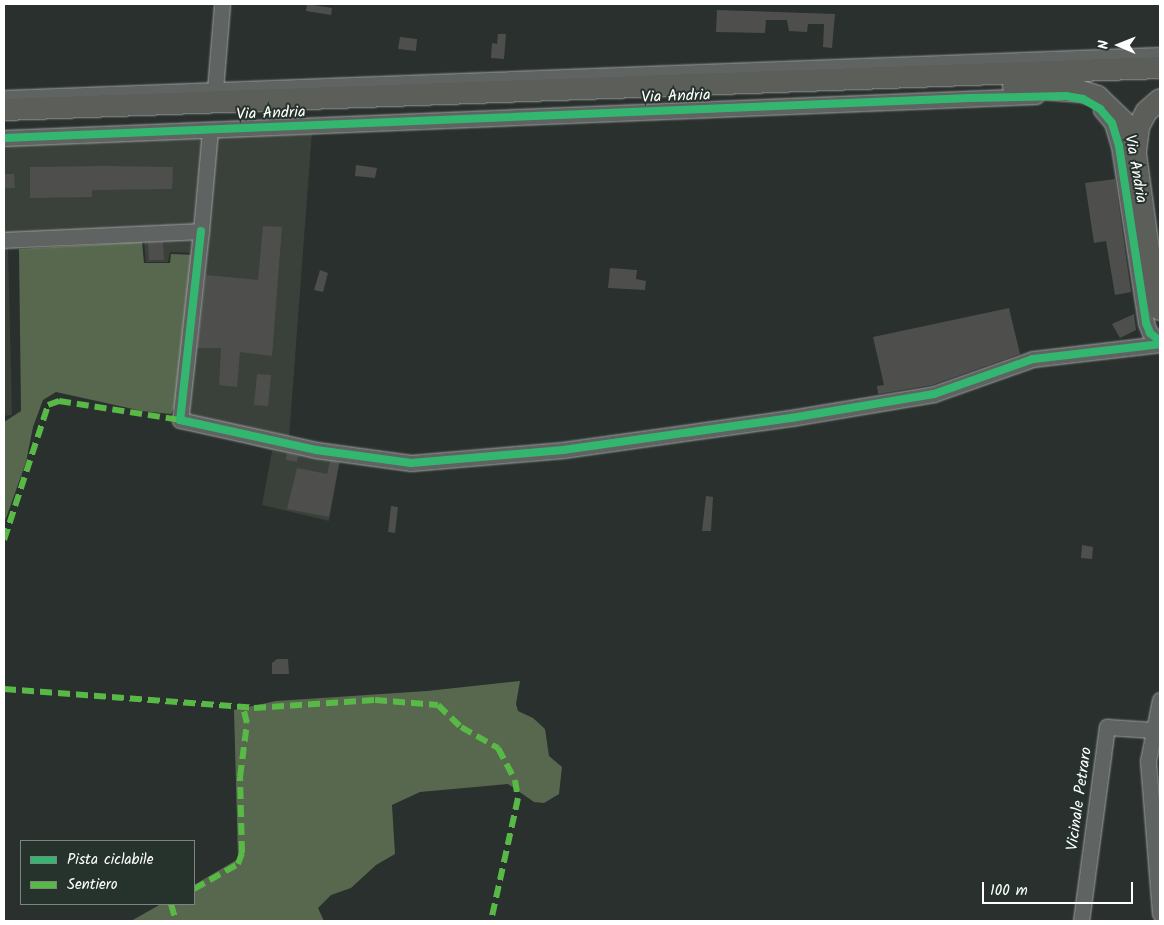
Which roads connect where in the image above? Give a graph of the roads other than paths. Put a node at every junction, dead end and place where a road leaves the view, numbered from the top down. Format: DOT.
graph roads {
  1 [pos="222,4"];
  2 [pos="1160,55"];
  3 [pos="1160,67"];
  4 [pos="1160,81"];
  5 [pos="1012,86"];
  6 [pos="215,90"];
  7 [pos="4,98"];
  8 [pos="1160,100"];
  9 [pos="4,109"];
  10 [pos="4,122"];
  11 [pos="210,130"];
  12 [pos="4,138"];
  13 [pos="1135,154"];
  14 [pos="201,231"];
  15 [pos="4,240"];
  16 [pos="1160,309"];
  17 [pos="1160,343"];
  18 [pos="1160,700"];
  19 [pos="1153,730"];
  20 [pos="1160,914"];
  21 [pos="1081,921"];
  1 -- 6 [label="street"];
  2 -- 6 [label="street, Via Andria"];
  3 -- 9 [label="highway"];
  4 -- 5 [label="highway"];
  5 -- 10 [label="highway"];
  5 -- 13 [label="highway"];
  6 -- 7 [label="street, Via Andria"];
  8 -- 13 [label="highway"];
  11 -- 12 [label="street, Via Andria"];
  11 -- 14 [label="street"];
  11 -- 17 [label="street, Via Andria"];
  13 -- 16 [label="highway"];
  14 -- 15 [label="street"];
  14 -- 17 [label="street"];
  18 -- 19 [label="street"];
  19 -- 20 [label="street"];
  19 -- 21 [label="street, Vicinale Petraro"];
}
